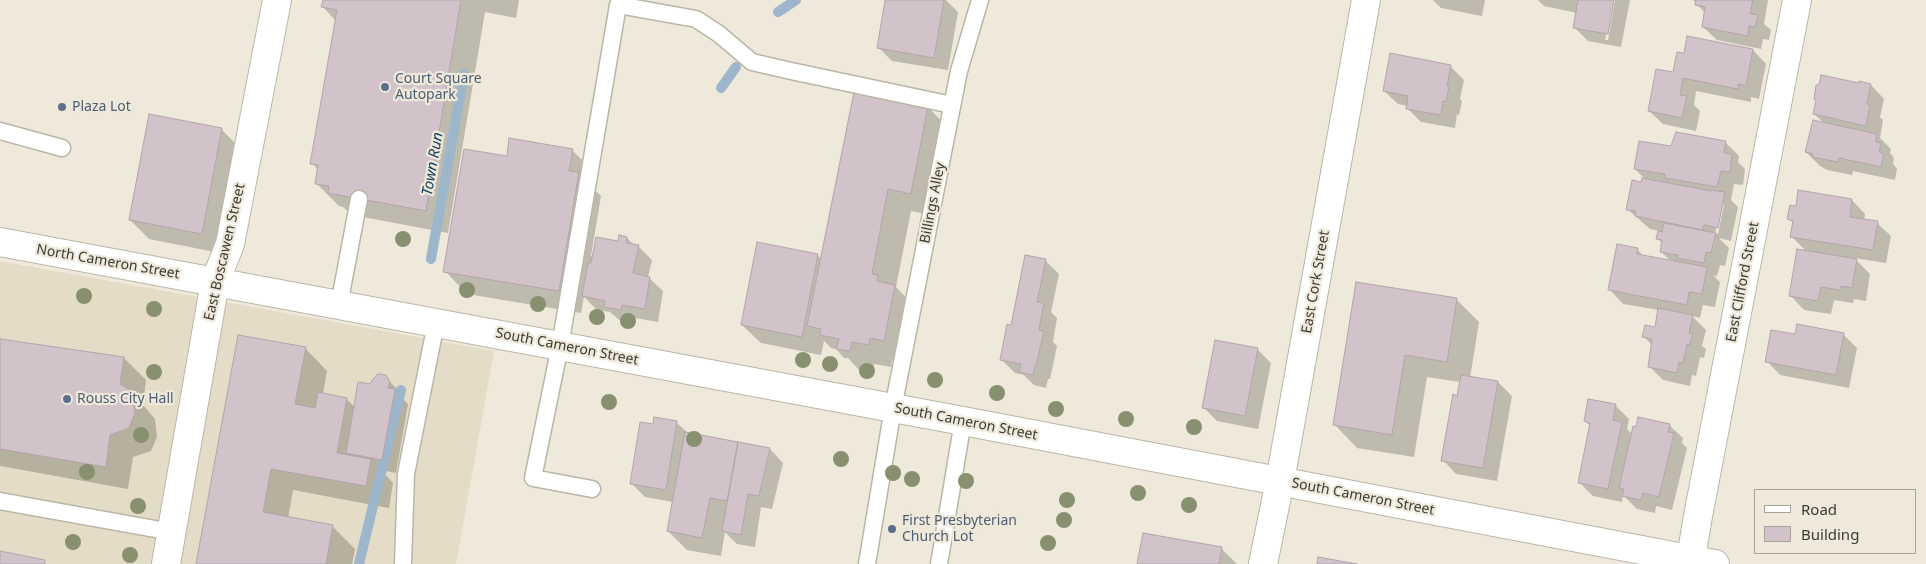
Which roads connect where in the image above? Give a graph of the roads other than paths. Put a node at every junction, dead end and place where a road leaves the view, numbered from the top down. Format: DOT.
graph roads {
  1 [pos="277,0"];
  2 [pos="980,0"];
  3 [pos="1366,0"];
  4 [pos="1797,0"];
  5 [pos="952,105"];
  6 [pos="0,131"];
  7 [pos="62,148"];
  8 [pos="359,199"];
  9 [pos="0,242"];
  10 [pos="215,282"];
  11 [pos="339,305"];
  12 [pos="436,323"];
  13 [pos="560,346"];
  14 [pos="893,408"];
  15 [pos="963,421"];
  16 [pos="1280,481"];
  17 [pos="592,489"];
  18 [pos="0,501"];
  19 [pos="172,532"];
  20 [pos="1699,562"];
  21 [pos="166,564"];
  22 [pos="403,564"];
  23 [pos="867,564"];
  24 [pos="939,564"];
  25 [pos="1264,564"];
  1 -- 10 [label="main road, East Boscawen Street"];
  2 -- 5 [label="lane, Billings Alley"];
  3 -- 16 [label="main road, East Cork Street"];
  4 -- 20 [label="main road, East Clifford Street"];
  5 -- 13 [label="lane"];
  5 -- 14 [label="lane, Billings Alley"];
  6 -- 7 [label="lane"];
  8 -- 11 [label="lane"];
  9 -- 10 [label="main road, North Cameron Street"];
  10 -- 11 [label="main road, South Cameron Street"];
  10 -- 19 [label="main road, East Boscawen Street"];
  11 -- 12 [label="main road, South Cameron Street"];
  12 -- 13 [label="main road, South Cameron Street"];
  12 -- 22 [label="lane"];
  13 -- 14 [label="main road, South Cameron Street"];
  13 -- 17 [label="lane"];
  14 -- 15 [label="main road, South Cameron Street"];
  14 -- 23 [label="lane, Billings Alley"];
  15 -- 16 [label="main road, South Cameron Street"];
  15 -- 24 [label="lane"];
  16 -- 20 [label="main road, South Cameron Street"];
  16 -- 25 [label="main road, East Cork Street"];
  18 -- 19 [label="lane"];
  19 -- 21 [label="main road, East Boscawen Street"];
}
